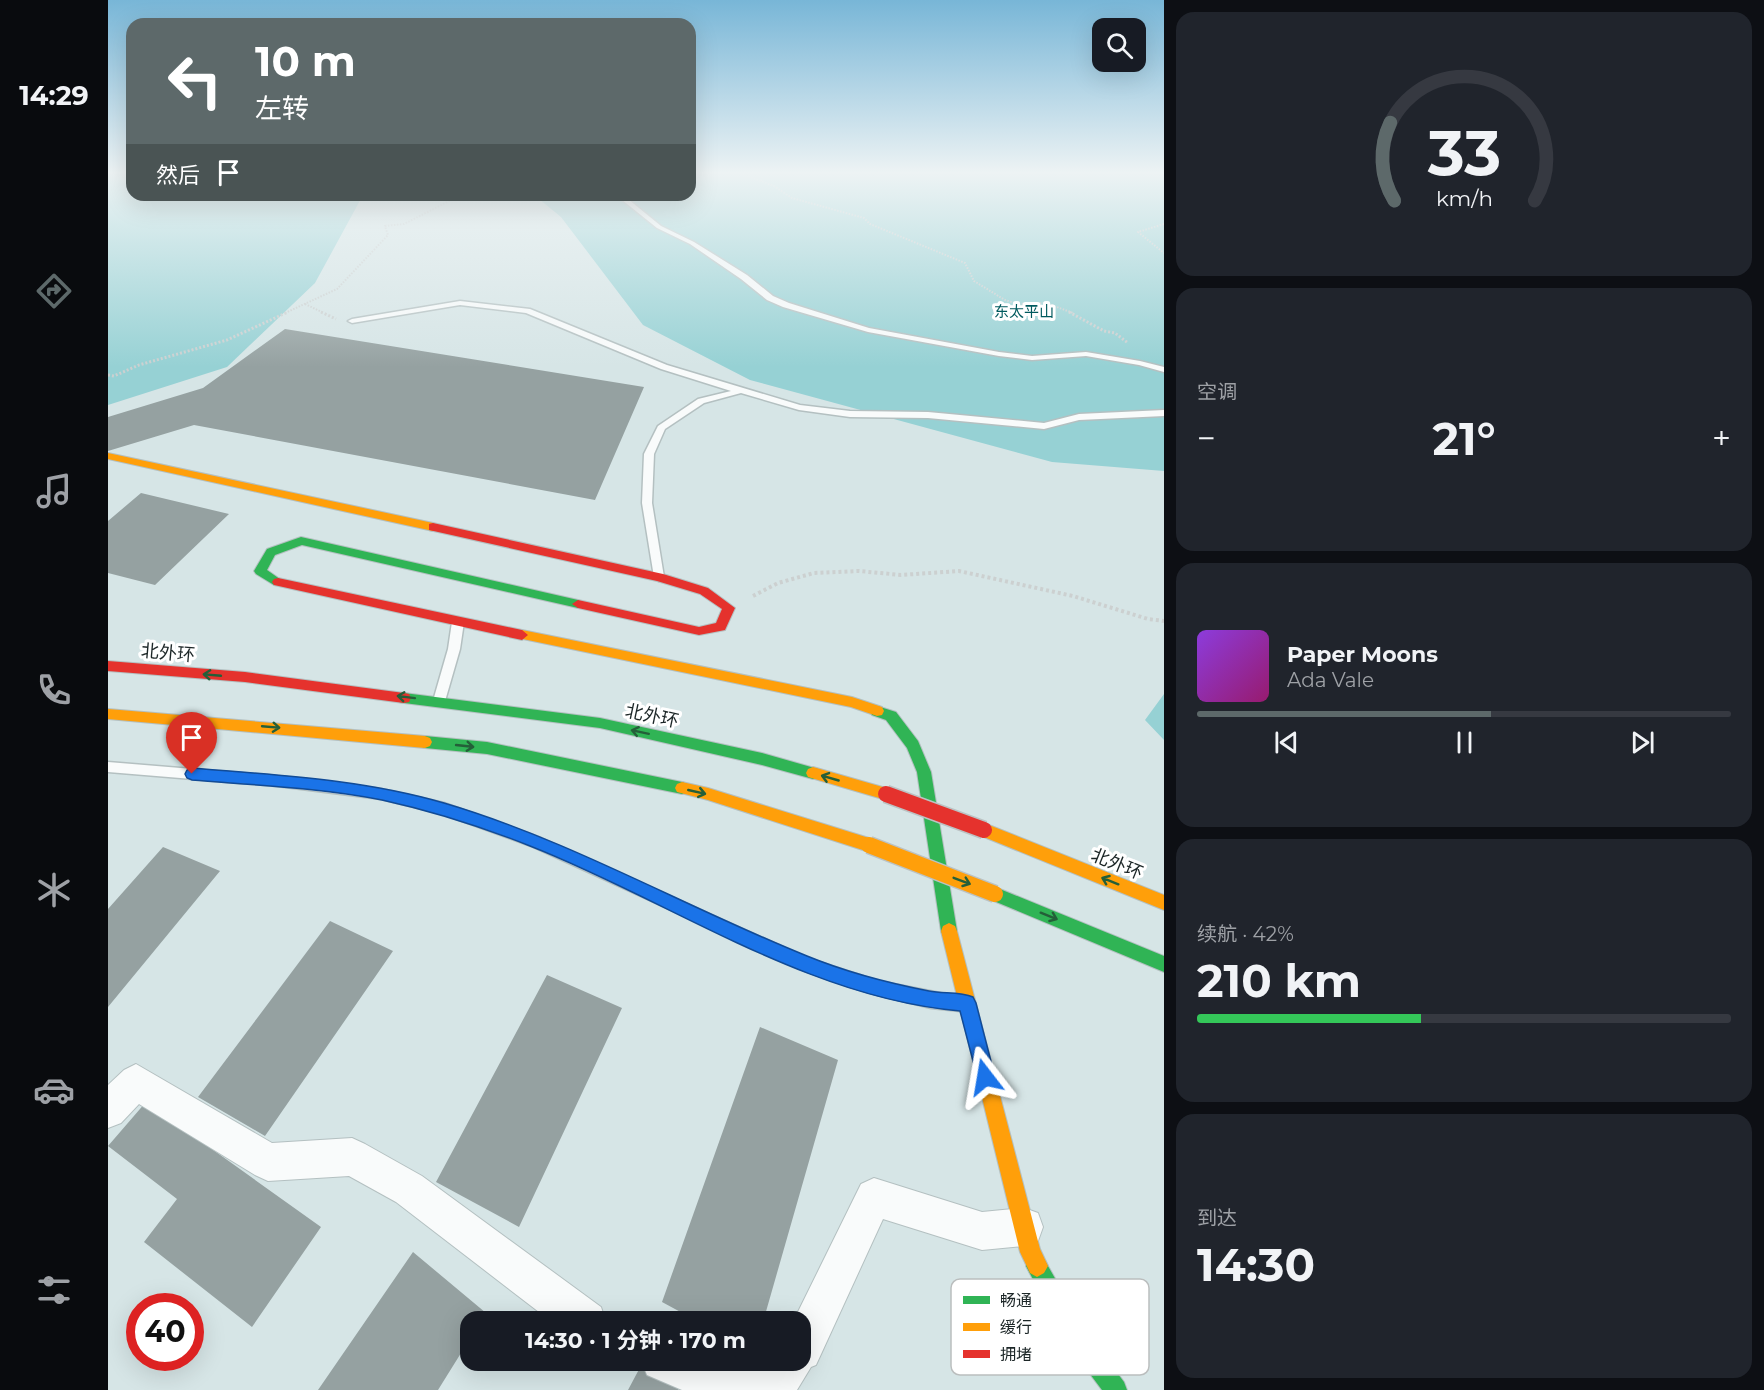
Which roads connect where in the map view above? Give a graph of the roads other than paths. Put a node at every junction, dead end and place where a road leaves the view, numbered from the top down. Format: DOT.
graph roads {
  1 [pos="679,237"];
  2 [pos="352,321"];
  3 [pos="1164,370"];
  4 [pos="741,391"];
  5 [pos="1164,413"];
  6 [pos="108,456"];
  7 [pos="659,576"];
  8 [pos="458,622"];
  9 [pos="108,666"];
  10 [pos="439,701"];
  11 [pos="108,714"];
  12 [pos="108,767"];
  13 [pos="1164,903"];
  14 [pos="1164,964"];
  15 [pos="967,1003"];
  16 [pos="108,1110"];
  17 [pos="1024,1227"];
  18 [pos="1044,1279"];
  19 [pos="571,1311"];
  20 [pos="811,1329"];
  21 [pos="688,1371"];
  22 [pos="785,1371"];
  23 [pos="1105,1375"];
  24 [pos="764,1390"];
  25 [pos="771,1390"];
  26 [pos="1116,1390"];
  1 -- 3 [label="lane"];
  2 -- 4 [label="lane"];
  4 -- 5 [label="lane"];
  4 -- 7 [label="lane"];
  6 -- 7 [label="main road"];
  7 -- 8 [label="main road"];
  8 -- 10 [label="lane"];
  8 -- 15 [label="main road"];
  10 -- 9 [label="main road, 北外环, one-way"];
  13 -- 10 [label="main road, 北外环, one-way, bridge"];
  11 -- 14 [label="main road, one-way, bridge"];
  12 -- 15 [label="lane"];
  15 -- 17 [label="main road"];
  16 -- 19 [label="street"];
  17 -- 18 [label="main road"];
  17 -- 20 [label="street"];
  21 -- 24 [label="street"];
  22 -- 25 [label="street"];
  23 -- 26 [label="main road"];
}
